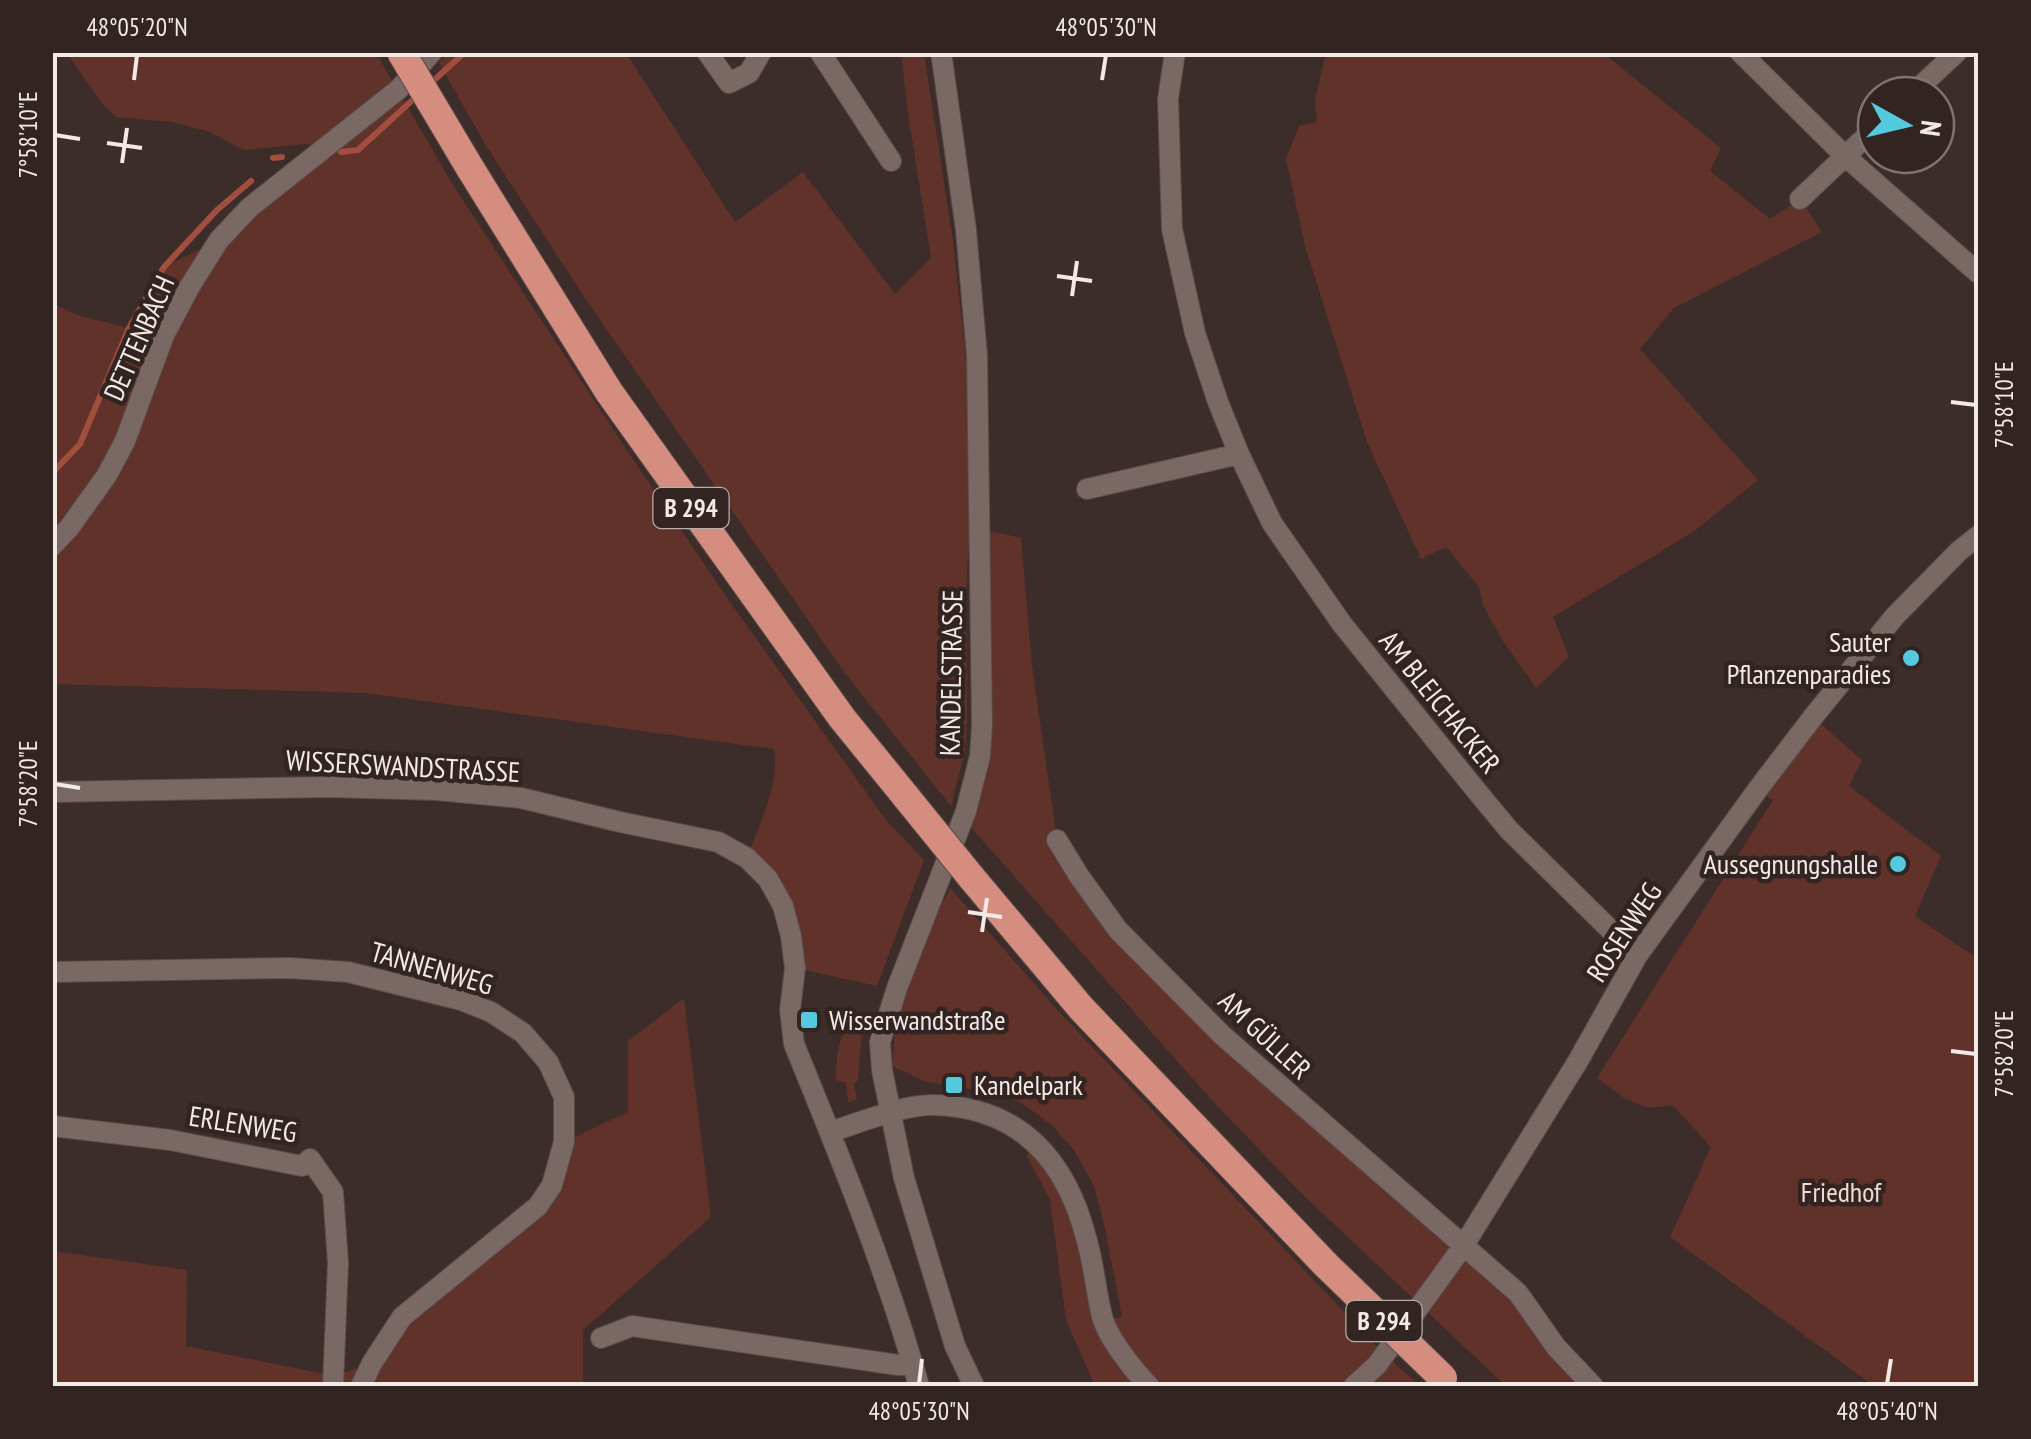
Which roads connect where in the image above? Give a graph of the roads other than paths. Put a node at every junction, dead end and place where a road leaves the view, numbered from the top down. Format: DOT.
graph roads {
  1 [pos="401,52"];
  2 [pos="432,52"];
  3 [pos="707,52"];
  4 [pos="761,52"];
  5 [pos="820,52"];
  6 [pos="942,52"];
  7 [pos="1175,52"];
  8 [pos="1740,52"];
  9 [pos="1957,52"];
  10 [pos="1932,75"];
  11 [pos="1856,146"];
  12 [pos="1845,156"];
  13 [pos="890,161"];
  14 [pos="1800,199"];
  15 [pos="1978,272"];
  16 [pos="1239,454"];
  17 [pos="1088,489"];
  18 [pos="1978,536"];
  19 [pos="52,546"];
  20 [pos="52,792"];
  21 [pos="1057,840"];
  22 [pos="1637,956"];
  23 [pos="52,972"];
  24 [pos="892,1112"];
  25 [pos="52,1126"];
  26 [pos="830,1132"];
  27 [pos="1464,1245"];
  28 [pos="601,1338"];
  29 [pos="913,1365"];
  30 [pos="1448,1382"];
  31 [pos="333,1386"];
  32 [pos="361,1386"];
  33 [pos="919,1386"];
  34 [pos="974,1386"];
  35 [pos="1149,1386"];
  36 [pos="1354,1386"];
  37 [pos="1592,1386"];
  1 -- 30 [label="highway, B 294, bridge"];
  2 -- 19 [label="street, DETTENBACH"];
  3 -- 4 [label="street"];
  5 -- 13 [label="street"];
  6 -- 24 [label="street, KANDELSTRASSE"];
  7 -- 16 [label="street, AM BLEICHACKER"];
  8 -- 12 [label="street"];
  9 -- 10 [label="street"];
  11 -- 12 [label="street"];
  12 -- 14 [label="street"];
  12 -- 15 [label="street"];
  16 -- 17 [label="street"];
  16 -- 22 [label="street, AM BLEICHACKER"];
  18 -- 22 [label="street, ROSENWEG"];
  20 -- 26 [label="street, WISSERSWANDSTRASSE"];
  21 -- 27 [label="street, AM GÜLLER"];
  22 -- 27 [label="street, ROSENWEG"];
  23 -- 32 [label="street, TANNENWEG"];
  24 -- 26 [label="street"];
  24 -- 34 [label="street, KANDELSTRASSE"];
  24 -- 35 [label="street"];
  25 -- 31 [label="street, ERLENWEG"];
  26 -- 29 [label="street"];
  27 -- 36 [label="street, ROSENWEG"];
  27 -- 37 [label="street, AM GÜLLER"];
  28 -- 29 [label="street"];
  29 -- 33 [label="street"];
}
